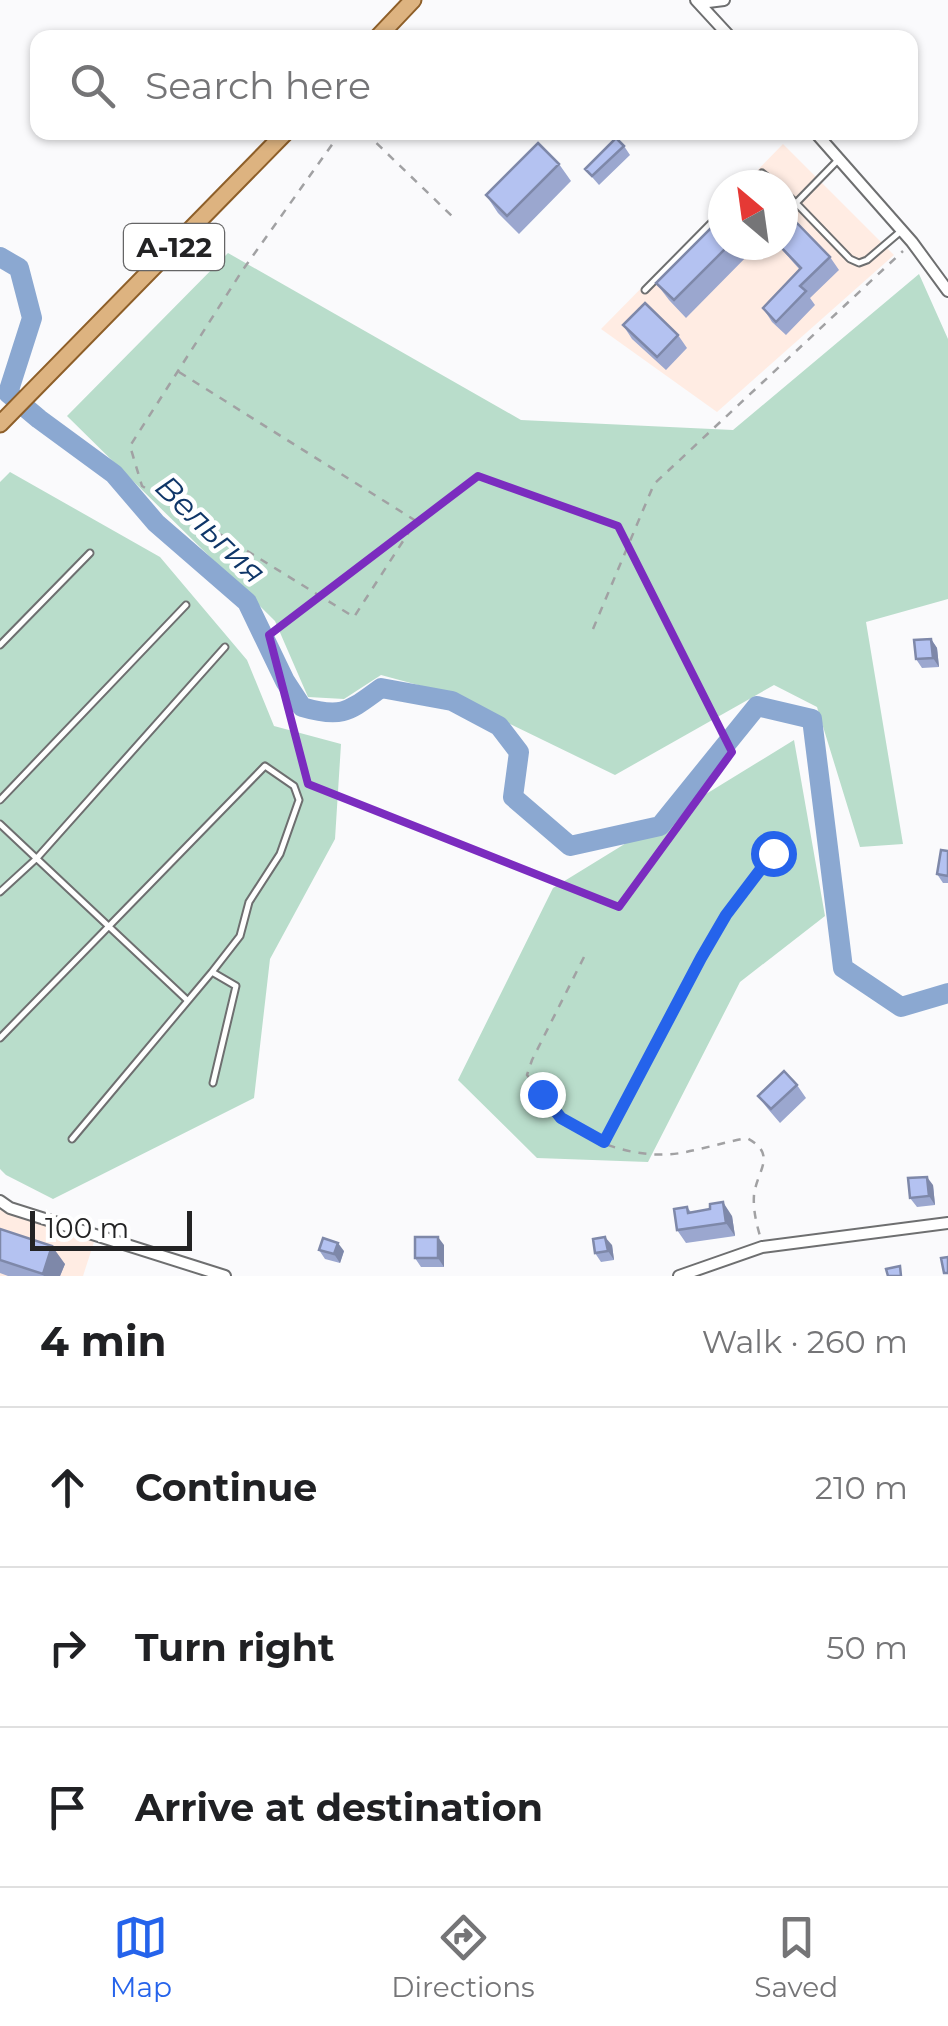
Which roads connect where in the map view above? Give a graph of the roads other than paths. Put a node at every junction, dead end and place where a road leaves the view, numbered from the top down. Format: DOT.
graph roads {
  1 [pos="413,0"];
  2 [pos="724,0"];
  3 [pos="698,1"];
  4 [pos="385,30"];
  5 [pos="724,30"];
  6 [pos="278,140"];
  7 [pos="823,140"];
  8 [pos="839,159"];
  9 [pos="798,201"];
  10 [pos="798,205"];
  11 [pos="708,226"];
  12 [pos="902,230"];
  13 [pos="645,290"];
  14 [pos="948,290"];
  15 [pos="0,424"];
  16 [pos="90,553"];
  17 [pos="186,605"];
  18 [pos="0,645"];
  19 [pos="225,646"];
  20 [pos="0,800"];
  21 [pos="0,824"];
  22 [pos="37,858"];
  23 [pos="0,892"];
  24 [pos="108,925"];
  25 [pos="212,972"];
  26 [pos="187,1001"];
  27 [pos="0,1038"];
  28 [pos="213,1083"];
  29 [pos="72,1140"];
  30 [pos="0,1201"];
  31 [pos="948,1224"];
  32 [pos="224,1276"];
  33 [pos="679,1276"];
  1 -- 4 [label="main road"];
  2 -- 3 [label="street"];
  3 -- 5 [label="street"];
  6 -- 15 [label="main road, А-122"];
  7 -- 8 [label="street"];
  8 -- 9 [label="lane"];
  8 -- 12 [label="street"];
  10 -- 12 [label="lane"];
  11 -- 13 [label="lane"];
  12 -- 14 [label="street"];
  16 -- 18 [label="lane"];
  17 -- 20 [label="lane"];
  19 -- 22 [label="lane"];
  21 -- 22 [label="lane"];
  22 -- 23 [label="lane"];
  22 -- 24 [label="lane"];
  24 -- 25 [label="lane"];
  24 -- 26 [label="lane"];
  24 -- 27 [label="lane"];
  25 -- 26 [label="lane"];
  25 -- 28 [label="lane"];
  26 -- 29 [label="lane"];
  30 -- 32 [label="street"];
  31 -- 33 [label="street"];
}
